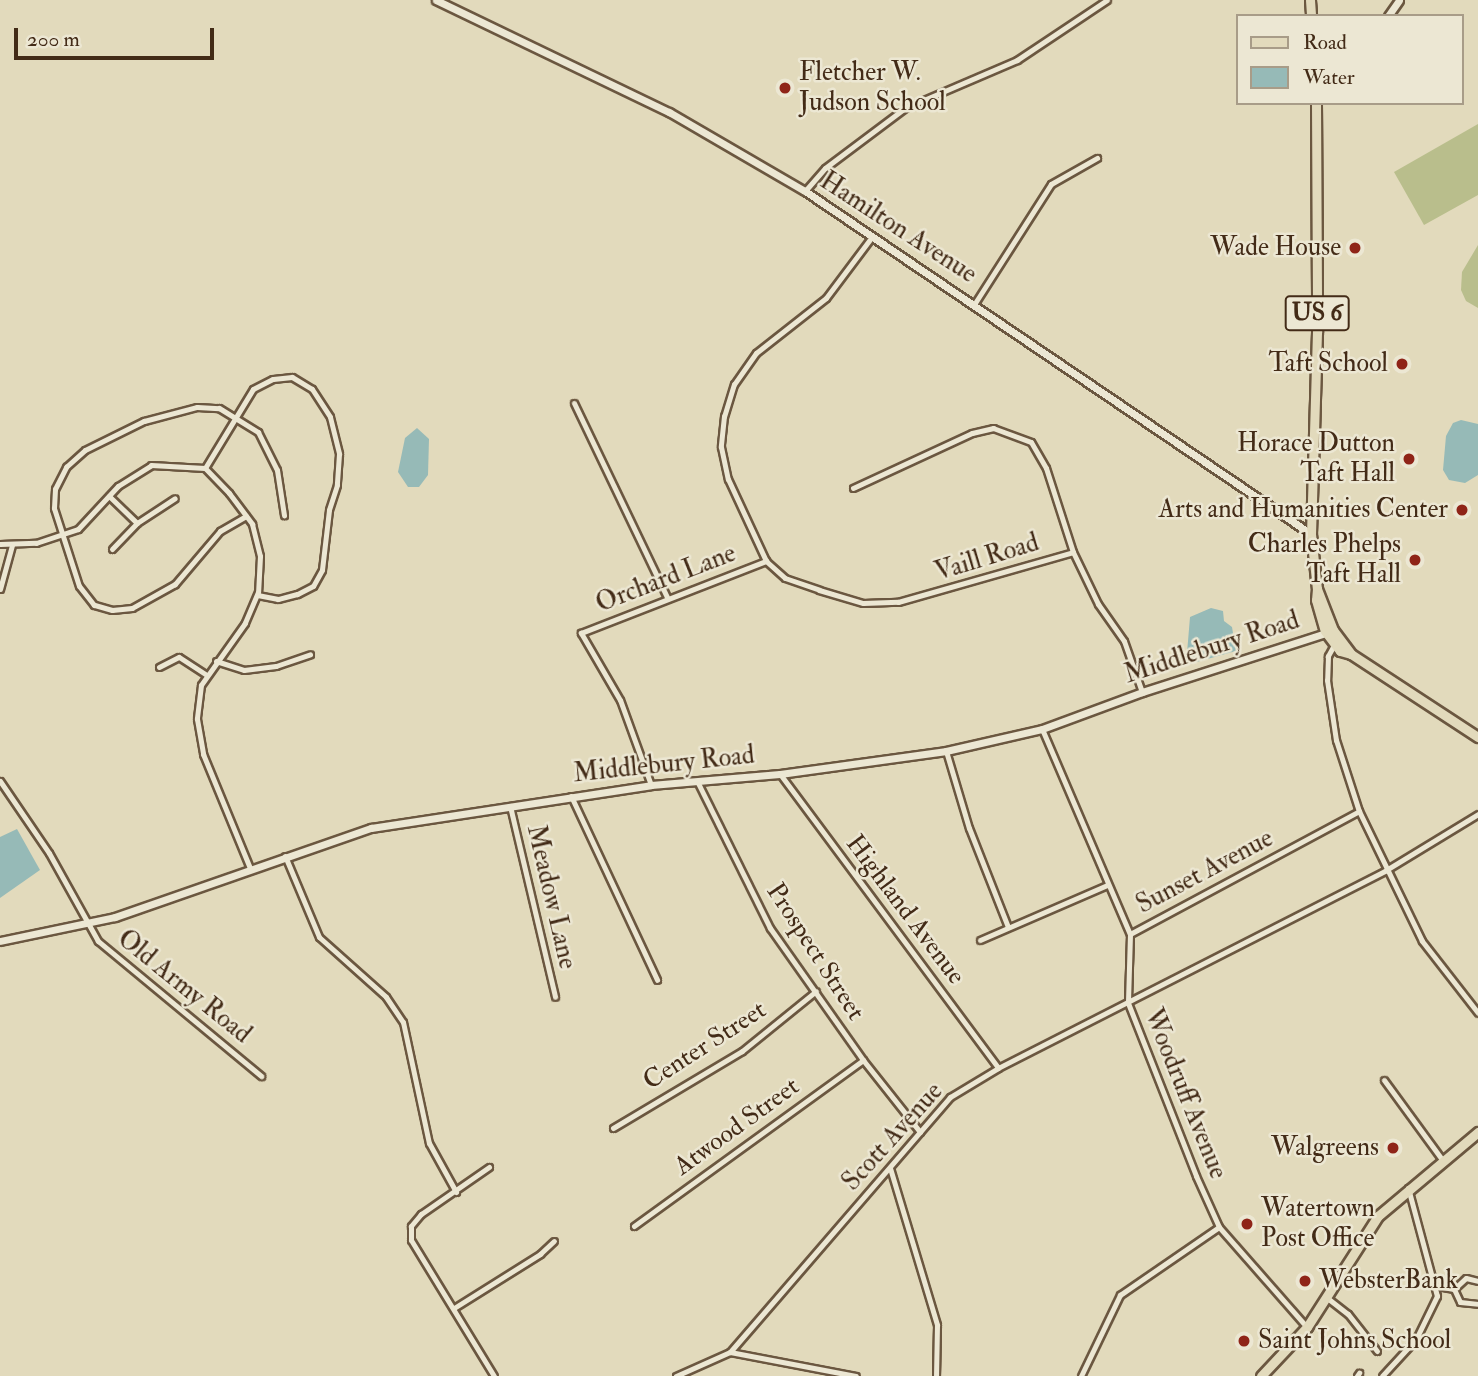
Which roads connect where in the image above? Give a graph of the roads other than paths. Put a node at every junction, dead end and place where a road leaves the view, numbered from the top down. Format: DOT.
graph roads {
  1 [pos="436,0"];
  2 [pos="1107,0"];
  3 [pos="1316,105"];
  4 [pos="1097,158"];
  5 [pos="805,191"];
  6 [pos="871,239"];
  7 [pos="975,303"];
  8 [pos="574,403"];
  9 [pos="237,416"];
  10 [pos="205,468"];
  11 [pos="853,488"];
  12 [pos="109,496"];
  13 [pos="175,498"];
  14 [pos="284,515"];
  15 [pos="246,516"];
  16 [pos="137,523"];
  17 [pos="1311,534"];
  18 [pos="60,535"];
  19 [pos="0,544"];
  20 [pos="12,545"];
  21 [pos="113,549"];
  22 [pos="1073,552"];
  23 [pos="766,561"];
  24 [pos="0,589"];
  25 [pos="257,595"];
  26 [pos="667,597"];
  27 [pos="1329,632"];
  28 [pos="1334,645"];
  29 [pos="310,654"];
  30 [pos="1350,654"];
  31 [pos="216,661"];
  32 [pos="159,667"];
  33 [pos="207,675"];
  34 [pos="1142,692"];
  35 [pos="1042,729"];
  36 [pos="1478,737"];
  37 [pos="946,751"];
  38 [pos="780,774"];
  39 [pos="0,781"];
  40 [pos="697,781"];
  41 [pos="652,785"];
  42 [pos="571,796"];
  43 [pos="510,806"];
  44 [pos="1359,811"];
  45 [pos="1478,814"];
  46 [pos="285,856"];
  47 [pos="250,868"];
  48 [pos="1386,870"];
  49 [pos="1107,885"];
  50 [pos="88,923"];
  51 [pos="1008,927"];
  52 [pos="1130,934"];
  53 [pos="980,940"];
  54 [pos="0,941"];
  55 [pos="657,980"];
  56 [pos="816,991"];
  57 [pos="555,997"];
  58 [pos="1128,1003"];
  59 [pos="1478,1013"];
  60 [pos="863,1060"];
  61 [pos="998,1068"];
  62 [pos="261,1076"];
  63 [pos="1384,1080"];
  64 [pos="613,1128"];
  65 [pos="920,1132"];
  66 [pos="1478,1132"];
  67 [pos="1443,1161"];
  68 [pos="489,1167"];
  69 [pos="890,1168"];
  70 [pos="1408,1188"];
  71 [pos="456,1192"];
  72 [pos="634,1226"];
  73 [pos="1219,1227"];
  74 [pos="554,1241"];
  75 [pos="1478,1280"];
  76 [pos="1437,1286"];
  77 [pos="1454,1289"];
  78 [pos="1326,1297"];
  79 [pos="1478,1304"];
  80 [pos="454,1308"];
  81 [pos="1307,1327"];
  82 [pos="1377,1351"];
  83 [pos="730,1352"];
  84 [pos="494,1376"];
  85 [pos="676,1376"];
  86 [pos="856,1376"];
  87 [pos="936,1376"];
  88 [pos="1082,1376"];
  89 [pos="1261,1376"];
  90 [pos="1382,1376"];
  1 -- 5 [label="street, Hamilton Avenue"];
  2 -- 5 [label="street"];
  3 -- 17 [label="main road, US 6"];
  4 -- 7 [label="street"];
  5 -- 6 [label="street, Hamilton Avenue"];
  6 -- 7 [label="street, Hamilton Avenue"];
  6 -- 23 [label="street"];
  7 -- 17 [label="street, Hamilton Avenue"];
  8 -- 26 [label="street"];
  9 -- 10 [label="street"];
  9 -- 14 [label="street"];
  9 -- 18 [label="street"];
  9 -- 25 [label="street"];
  10 -- 12 [label="street"];
  10 -- 15 [label="street"];
  11 -- 22 [label="street"];
  12 -- 16 [label="street"];
  12 -- 18 [label="street"];
  13 -- 16 [label="street"];
  15 -- 18 [label="street"];
  15 -- 25 [label="street"];
  16 -- 21 [label="street"];
  17 -- 27 [label="main road, US 6"];
  18 -- 20 [label="street"];
  19 -- 20 [label="street"];
  20 -- 24 [label="street"];
  22 -- 23 [label="street, Vaill Road"];
  22 -- 34 [label="street, Vaill Road"];
  23 -- 26 [label="street, Orchard Lane"];
  25 -- 31 [label="street"];
  26 -- 41 [label="street, Orchard Lane"];
  27 -- 28 [label="main road, US 6"];
  27 -- 30 [label="main road, US 6"];
  27 -- 34 [label="street, Middlebury Road"];
  28 -- 30 [label="main road, US 6"];
  28 -- 44 [label="street"];
  29 -- 31 [label="street"];
  30 -- 36 [label="main road, US 6"];
  31 -- 33 [label="street"];
  32 -- 33 [label="street"];
  33 -- 47 [label="street"];
  34 -- 35 [label="street, Middlebury Road"];
  35 -- 37 [label="street, Middlebury Road"];
  35 -- 49 [label="street"];
  37 -- 38 [label="street, Middlebury Road"];
  37 -- 51 [label="street"];
  38 -- 40 [label="street, Middlebury Road"];
  38 -- 61 [label="street, Highland Avenue"];
  39 -- 50 [label="street, Old Army Road"];
  40 -- 41 [label="street, Middlebury Road"];
  40 -- 56 [label="street, Prospect Street"];
  41 -- 42 [label="street, Middlebury Road"];
  42 -- 43 [label="street, Middlebury Road"];
  42 -- 55 [label="street"];
  43 -- 46 [label="street, Middlebury Road"];
  43 -- 57 [label="street, Meadow Lane"];
  44 -- 48 [label="street"];
  44 -- 52 [label="street, Sunset Avenue"];
  45 -- 48 [label="street, Woodruff Avenue"];
  46 -- 47 [label="street, Middlebury Road"];
  46 -- 71 [label="street"];
  47 -- 50 [label="street, Middlebury Road"];
  48 -- 58 [label="street, Woodruff Avenue"];
  48 -- 59 [label="street"];
  49 -- 51 [label="street"];
  49 -- 52 [label="street"];
  50 -- 54 [label="street, Middlebury Road"];
  50 -- 62 [label="street, Old Army Road"];
  51 -- 53 [label="street"];
  52 -- 58 [label="street, Sunset Avenue"];
  56 -- 60 [label="street, Prospect Street"];
  56 -- 64 [label="street, Center Street"];
  58 -- 61 [label="street, Scott Avenue"];
  58 -- 73 [label="street, Woodruff Avenue"];
  60 -- 65 [label="street, Prospect Street"];
  60 -- 72 [label="street, Atwood Street"];
  61 -- 65 [label="street, Scott Avenue"];
  63 -- 67 [label="street"];
  65 -- 69 [label="street, Scott Avenue"];
  66 -- 67 [label="main road"];
  67 -- 70 [label="main road"];
  68 -- 71 [label="street"];
  69 -- 83 [label="street, Scott Avenue"];
  69 -- 87 [label="street"];
  70 -- 76 [label="street"];
  70 -- 78 [label="main road"];
  71 -- 80 [label="street"];
  73 -- 81 [label="street, Woodruff Avenue"];
  73 -- 88 [label="street"];
  74 -- 80 [label="street"];
  75 -- 77 [label="street"];
  76 -- 77 [label="street"];
  76 -- 90 [label="street"];
  77 -- 79 [label="street"];
  78 -- 81 [label="main road"];
  78 -- 82 [label="street"];
  80 -- 84 [label="street"];
  81 -- 89 [label="main road"];
  83 -- 85 [label="street"];
  83 -- 86 [label="street"];
}
